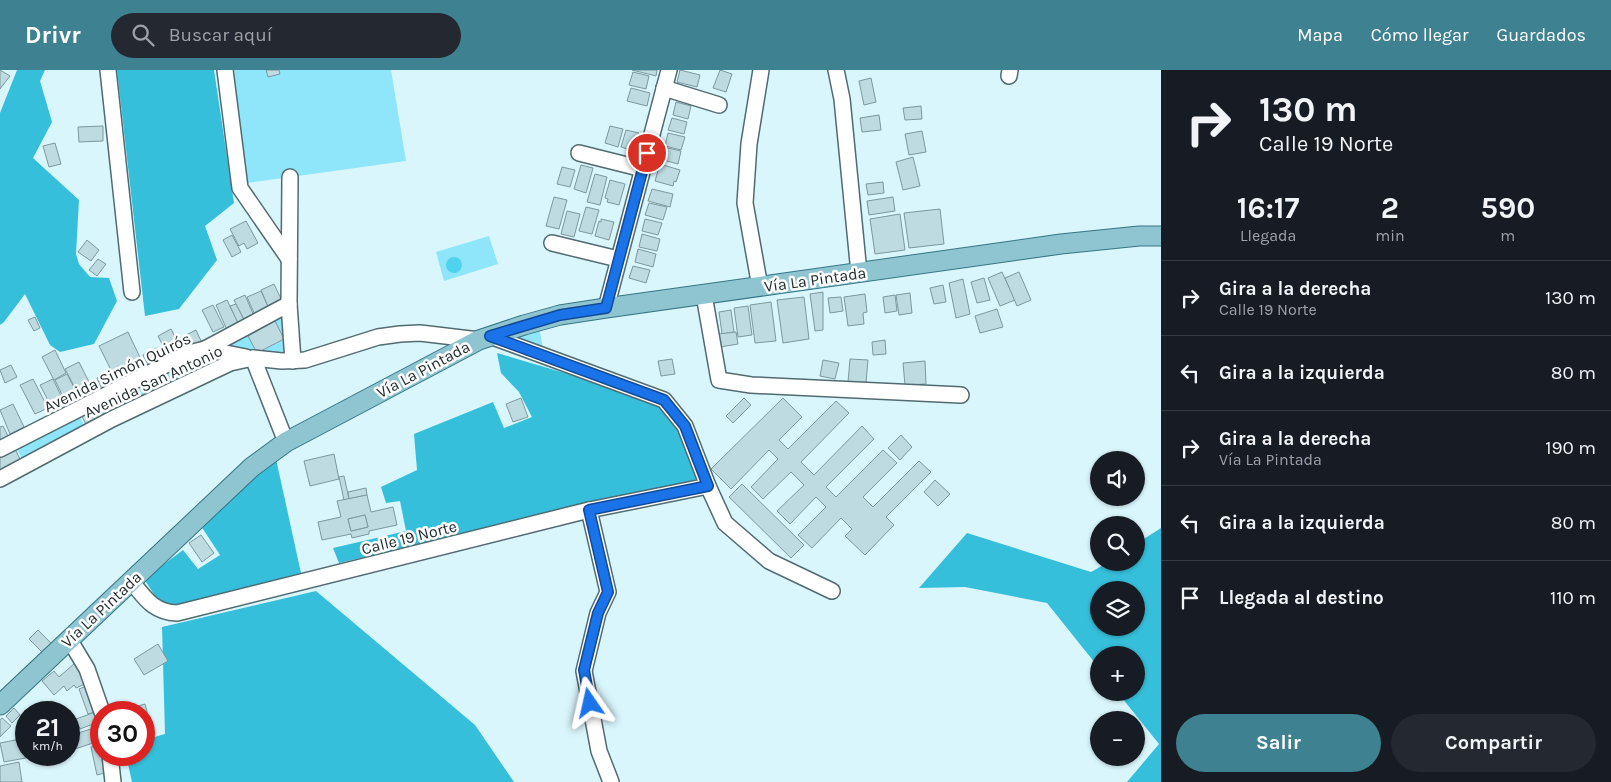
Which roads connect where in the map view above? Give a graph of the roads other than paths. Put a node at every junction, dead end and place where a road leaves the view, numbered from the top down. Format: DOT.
graph roads {
  1 [pos="108,70"];
  2 [pos="225,70"];
  3 [pos="669,70"];
  4 [pos="761,70"];
  5 [pos="836,70"];
  6 [pos="664,88"];
  7 [pos="719,105"];
  8 [pos="579,153"];
  9 [pos="642,169"];
  10 [pos="290,177"];
  11 [pos="1161,236"];
  12 [pos="552,243"];
  13 [pos="289,259"];
  14 [pos="618,260"];
  15 [pos="859,273"];
  16 [pos="760,287"];
  17 [pos="132,292"];
  18 [pos="704,295"];
  19 [pos="289,304"];
  20 [pos="606,308"];
  21 [pos="485,338"];
  22 [pos="205,349"];
  23 [pos="252,358"];
  24 [pos="293,361"];
  25 [pos="961,395"];
  26 [pos="286,442"];
  27 [pos="0,449"];
  28 [pos="0,479"];
  29 [pos="708,486"];
  30 [pos="589,510"];
  31 [pos="131,581"];
  32 [pos="832,591"];
  33 [pos="69,639"];
  34 [pos="98,701"];
  35 [pos="0,704"];
  36 [pos="111,766"];
  37 [pos="113,782"];
  38 [pos="611,782"];
  1 -- 17 [label="street"];
  2 -- 13 [label="street"];
  3 -- 6 [label="street"];
  4 -- 16 [label="street"];
  5 -- 15 [label="street"];
  6 -- 7 [label="street"];
  6 -- 9 [label="street"];
  8 -- 9 [label="street"];
  9 -- 14 [label="street"];
  10 -- 13 [label="street"];
  11 -- 15 [label="main road, Vía La Pintada"];
  12 -- 14 [label="street"];
  13 -- 19 [label="street"];
  14 -- 20 [label="street"];
  15 -- 16 [label="main road, Vía La Pintada"];
  16 -- 18 [label="main road, Vía La Pintada"];
  18 -- 20 [label="main road, Vía La Pintada"];
  18 -- 25 [label="street"];
  19 -- 22 [label="street"];
  19 -- 24 [label="street"];
  20 -- 21 [label="main road, Vía La Pintada"];
  21 -- 24 [label="street, Avenida San Antonio"];
  21 -- 26 [label="main road, Vía La Pintada"];
  21 -- 29 [label="street, Avenida San Antonio"];
  22 -- 23 [label="street, Avenida Simón Quirós"];
  22 -- 27 [label="street, Avenida Simón Quirós"];
  23 -- 24 [label="street, Avenida San Antonio"];
  23 -- 26 [label="street"];
  23 -- 28 [label="street, Avenida San Antonio"];
  26 -- 31 [label="main road, Vía La Pintada"];
  29 -- 30 [label="street, Calle 19 Norte"];
  29 -- 32 [label="street, Avenida San Antonio"];
  30 -- 31 [label="street, Calle 19 Norte"];
  30 -- 38 [label="street"];
  31 -- 33 [label="main road, Vía La Pintada"];
  33 -- 34 [label="street"];
  33 -- 35 [label="main road, Vía La Pintada"];
  36 -- 37 [label="street"];
}
